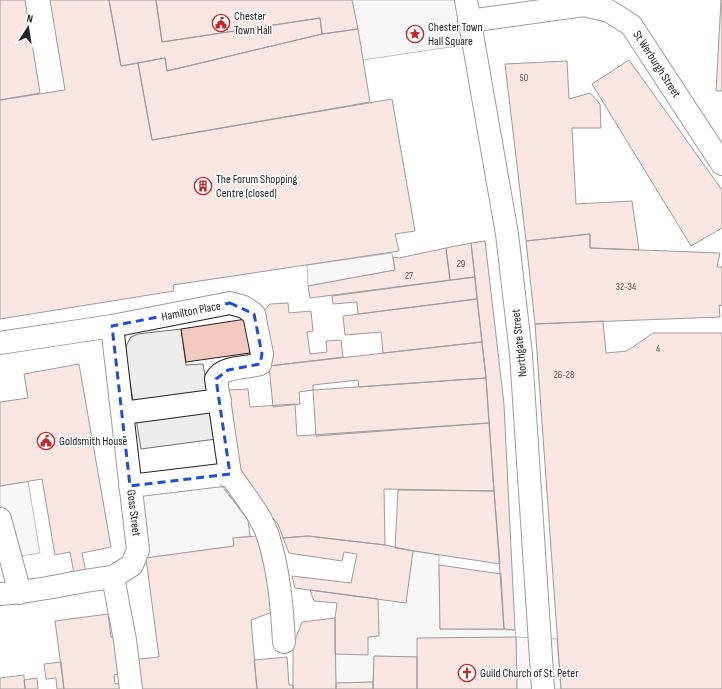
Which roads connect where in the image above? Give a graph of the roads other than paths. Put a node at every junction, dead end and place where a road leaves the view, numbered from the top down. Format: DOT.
graph roads {
  1 [pos="467,10"];
  2 [pos="722,164"];
  3 [pos="112,326"];
  4 [pos="0,344"];
  5 [pos="220,400"];
  6 [pos="123,413"];
  7 [pos="230,474"];
  8 [pos="130,486"];
  9 [pos="0,519"];
  10 [pos="114,577"];
  11 [pos="10,593"];
  12 [pos="284,642"];
  13 [pos="131,689"];
  14 [pos="543,689"];
  1 -- 2 [label="street, St Werburgh Street"];
  1 -- 14 [label="street, Northgate Street"];
  3 -- 4 [label="street, Hamilton Place"];
  3 -- 5 [label="street, Hamilton Place"];
  3 -- 6 [label="street, Goss Street"];
  5 -- 6 [label="street"];
  5 -- 7 [label="street, Hamilton Place"];
  6 -- 8 [label="street, Goss Street"];
  7 -- 8 [label="street"];
  7 -- 12 [label="street"];
  8 -- 10 [label="street, Goss Street"];
  9 -- 11 [label="street"];
  10 -- 11 [label="street"];
  10 -- 13 [label="street"];
}
